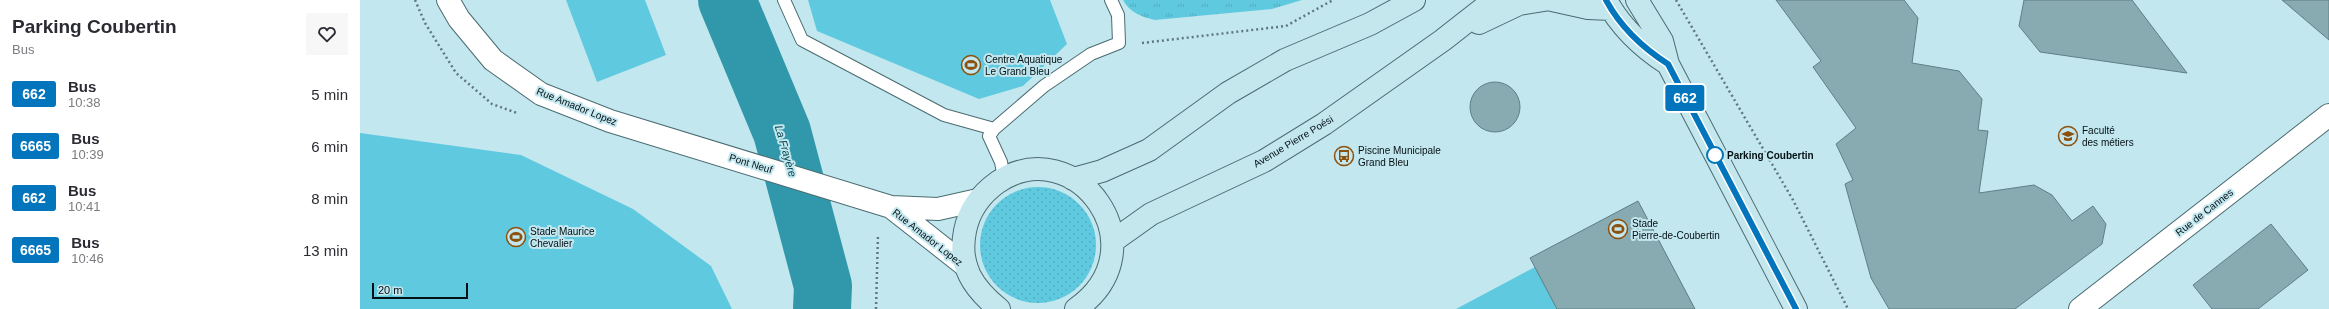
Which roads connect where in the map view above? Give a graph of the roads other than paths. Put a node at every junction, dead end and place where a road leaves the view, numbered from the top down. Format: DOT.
graph roads {
  1 [pos="448,0"];
  2 [pos="784,0"];
  3 [pos="1111,0"];
  4 [pos="1414,0"];
  5 [pos="1494,0"];
  6 [pos="1544,0"];
  7 [pos="1552,0"];
  8 [pos="1638,0"];
  9 [pos="1608,5"];
  10 [pos="1443,40"];
  11 [pos="1668,64"];
  12 [pos="2329,116"];
  13 [pos="994,128"];
  14 [pos="717,153"];
  15 [pos="1004,178"];
  16 [pos="1073,179"];
  17 [pos="853,195"];
  18 [pos="978,200"];
  19 [pos="891,207"];
  20 [pos="1113,241"];
  21 [pos="966,266"];
  22 [pos="980,302"];
  23 [pos="999,309"];
  24 [pos="1076,309"];
  25 [pos="1796,309"];
  26 [pos="2080,309"];
  1 -- 14 [label="street, Rue Amador Lopez"];
  2 -- 13 [label="lane"];
  3 -- 13 [label="lane"];
  4 -- 16 [label="main road"];
  5 -- 10 [label="main road, Avenue Pierre Poési"];
  6 -- 10 [label="main road, Avenue Pierre Poési"];
  7 -- 9 [label="main road"];
  8 -- 11 [label="main road"];
  9 -- 11 [label="main road"];
  10 -- 20 [label="main road, Avenue Pierre Poési"];
  11 -- 25 [label="main road"];
  12 -- 26 [label="street, Rue de Cannes"];
  13 -- 15 [label="lane"];
  14 -- 17 [label="street, Pont Neuf"];
  15 -- 16 [label="main road"];
  15 -- 18 [label="main road"];
  16 -- 20 [label="main road"];
  17 -- 19 [label="street, Rue Amador Lopez"];
  18 -- 19 [label="street, Rue Amador Lopez"];
  18 -- 21 [label="main road"];
  19 -- 21 [label="street, Rue Amador Lopez"];
  20 -- 24 [label="main road"];
  21 -- 22 [label="main road"];
  22 -- 23 [label="main road"];
}
